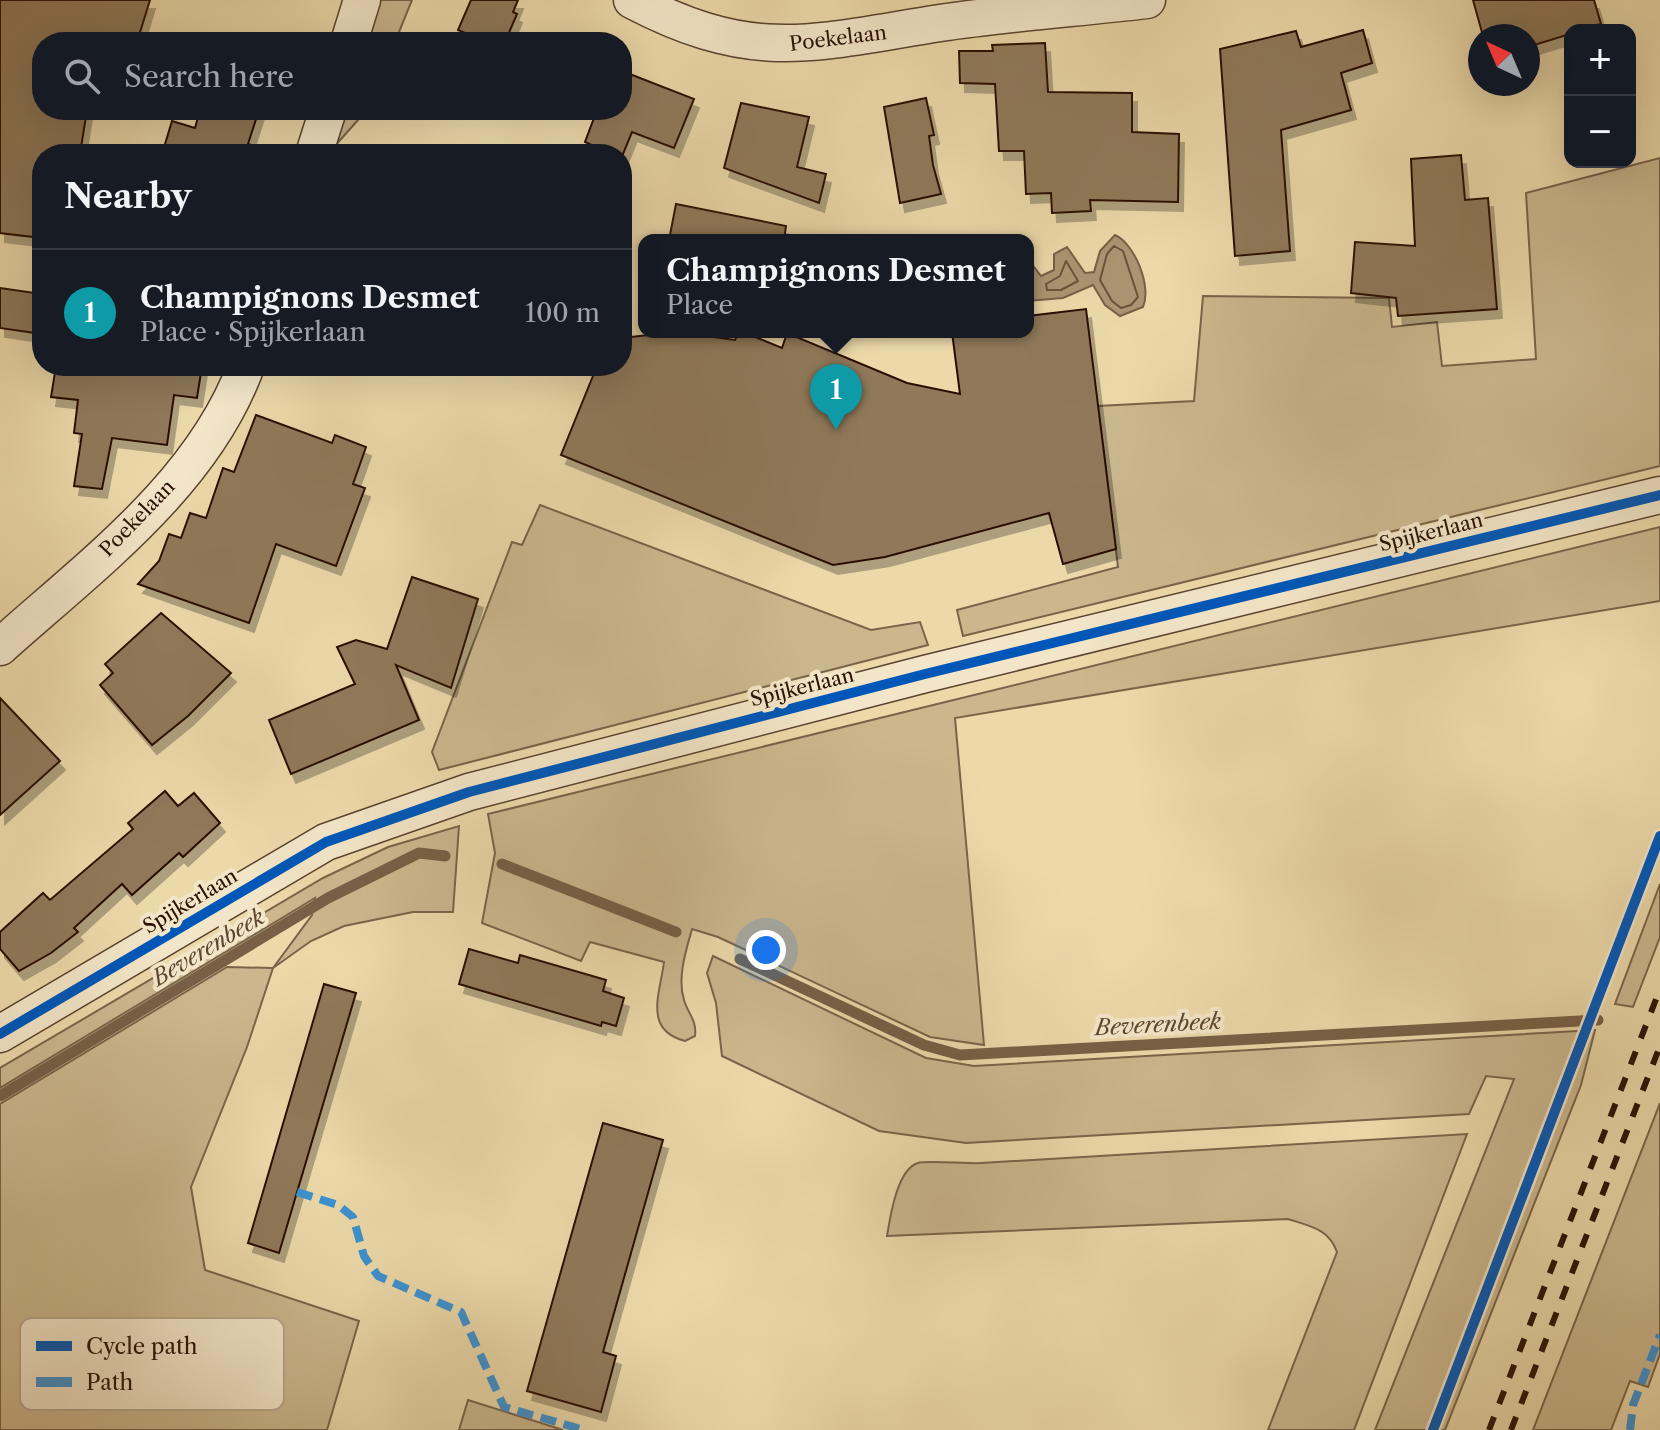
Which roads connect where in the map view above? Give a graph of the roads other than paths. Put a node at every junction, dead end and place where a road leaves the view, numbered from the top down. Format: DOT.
graph roads {
  1 [pos="362,0"];
  2 [pos="632,0"];
  3 [pos="1147,0"];
  4 [pos="352,32"];
  5 [pos="325,120"];
  6 [pos="317,144"];
  7 [pos="241,376"];
  8 [pos="1660,495"];
  9 [pos="0,647"];
  10 [pos="0,1034"];
  1 -- 4 [label="street"];
  2 -- 3 [label="street, Poekelaan"];
  5 -- 6 [label="street"];
  7 -- 9 [label="street, Poekelaan"];
  8 -- 10 [label="street, Spijkerlaan"];
}
